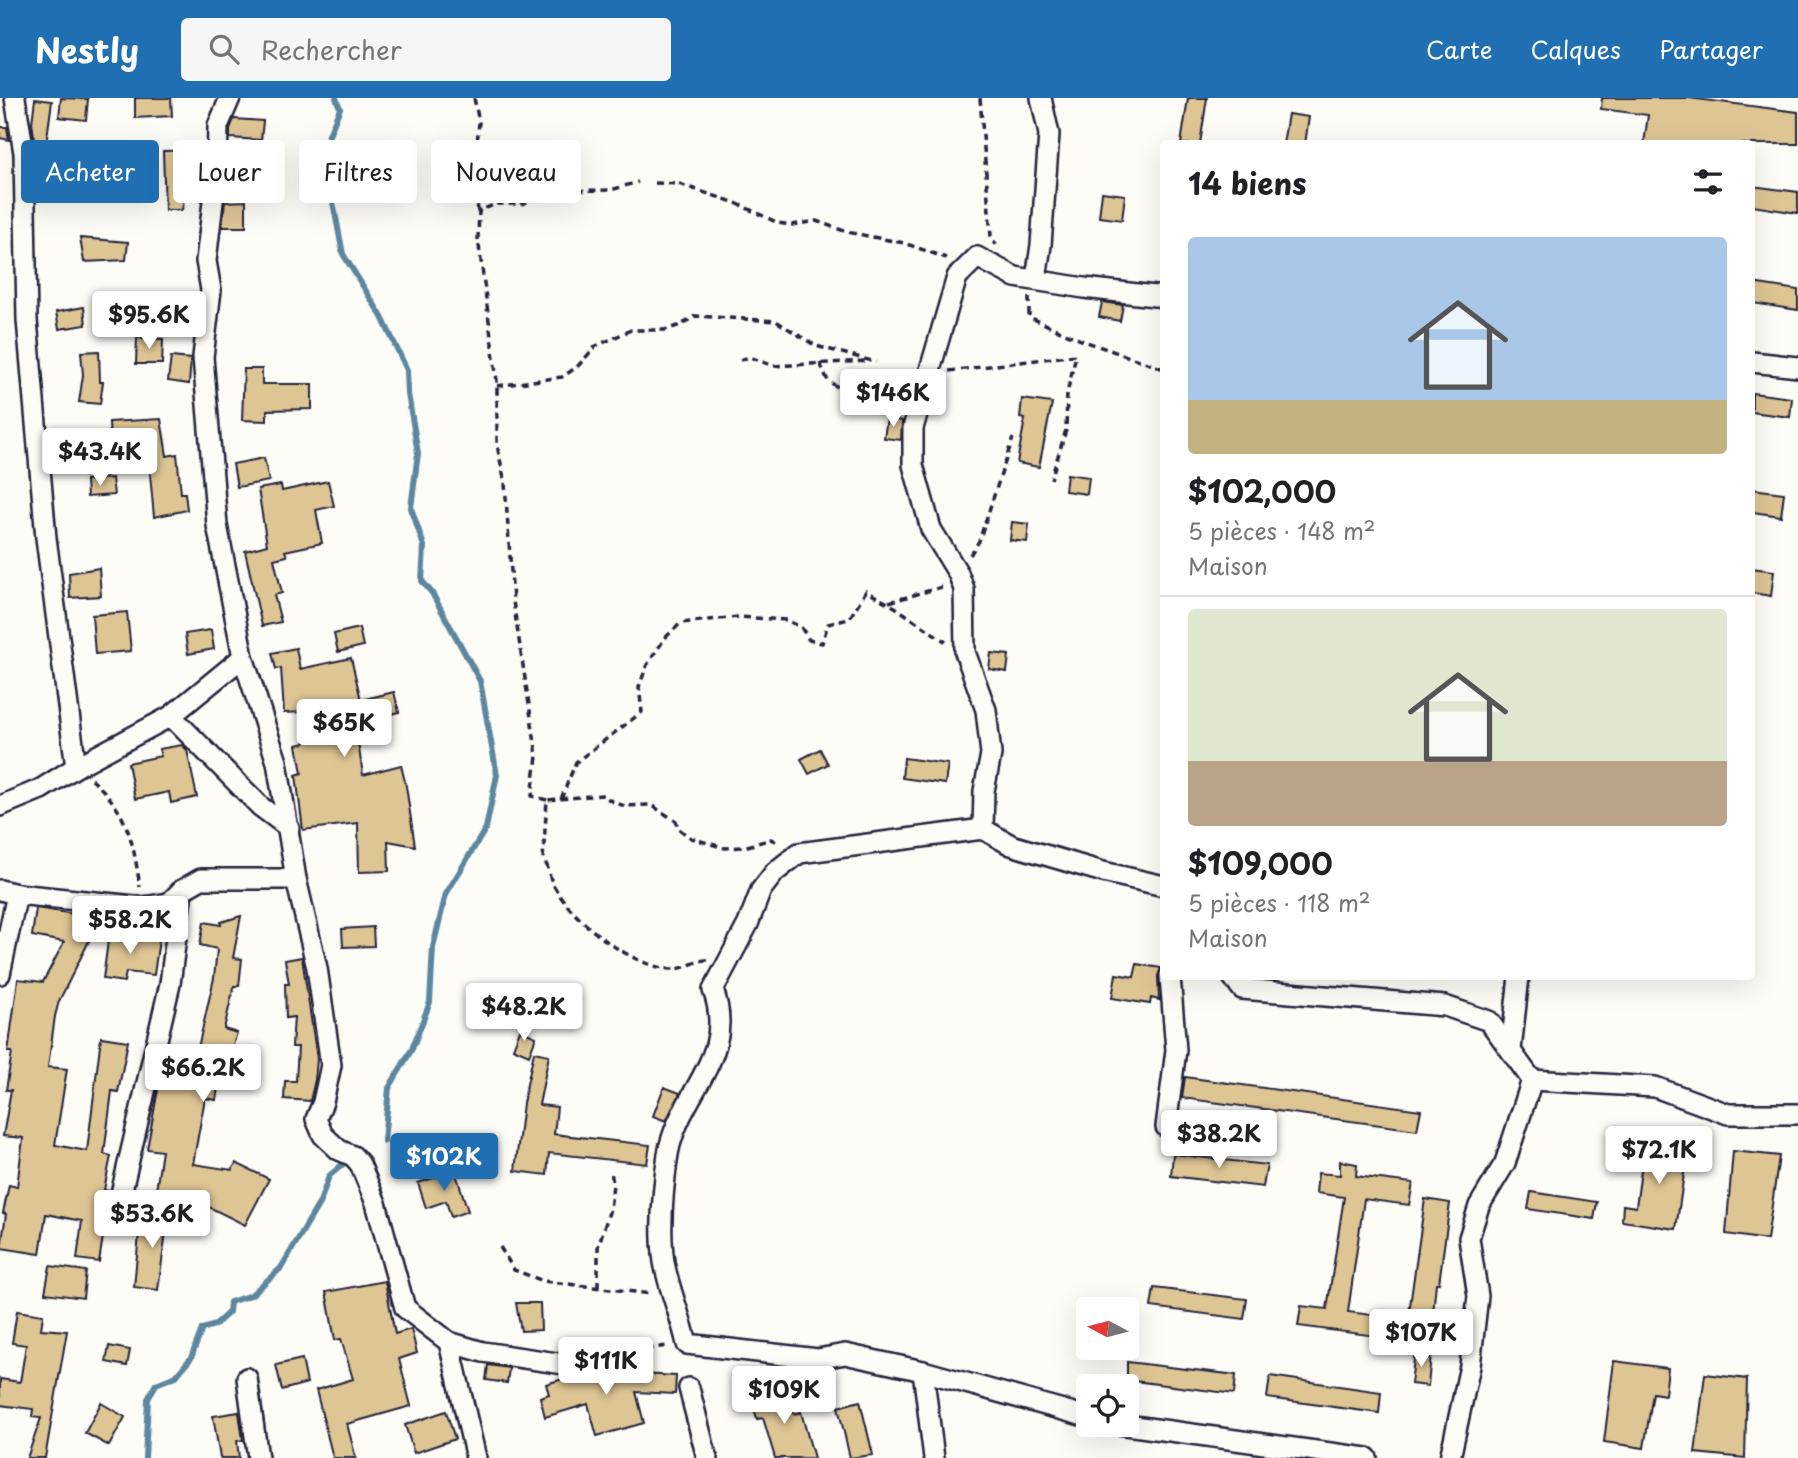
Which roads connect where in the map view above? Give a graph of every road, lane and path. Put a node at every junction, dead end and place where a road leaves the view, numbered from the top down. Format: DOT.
graph roads {
  1 [pos="15,98"];
  2 [pos="230,98"];
  3 [pos="474,98"];
  4 [pos="980,98"];
  5 [pos="1041,98"];
  6 [pos="638,182"];
  7 [pos="655,183"];
  8 [pos="479,215"];
  9 [pos="997,246"];
  10 [pos="976,257"];
  11 [pos="1015,276"];
  12 [pos="1036,279"];
  13 [pos="1160,297"];
  14 [pos="740,360"];
  15 [pos="1755,362"];
  16 [pos="820,363"];
  17 [pos="1798,367"];
  18 [pos="1160,368"];
  19 [pos="937,372"];
  20 [pos="497,386"];
  21 [pos="871,408"];
  22 [pos="1013,438"];
  23 [pos="1051,479"];
  24 [pos="958,573"];
  25 [pos="887,603"];
  26 [pos="965,652"];
  27 [pos="243,657"];
  28 [pos="171,716"];
  29 [pos="76,767"];
  30 [pos="561,799"];
  31 [pos="547,800"];
  32 [pos="0,806"];
  33 [pos="289,828"];
  34 [pos="984,829"];
  35 [pos="799,853"];
  36 [pos="296,879"];
  37 [pos="1160,885"];
  38 [pos="182,890"];
  39 [pos="8,892"];
  40 [pos="144,907"];
  41 [pos="729,960"];
  42 [pos="0,974"];
  43 [pos="1170,980"];
  44 [pos="1234,980"];
  45 [pos="1519,980"];
  46 [pos="1511,1050"];
  47 [pos="1532,1080"];
  48 [pos="1798,1114"];
  49 [pos="1166,1127"];
  50 [pos="611,1170"];
  51 [pos="118,1207"];
  52 [pos="500,1247"];
  53 [pos="598,1287"];
  54 [pos="672,1295"];
  55 [pos="449,1342"];
  56 [pos="687,1344"];
  57 [pos="564,1354"];
  58 [pos="923,1371"];
  59 [pos="247,1378"];
  60 [pos="689,1388"];
  61 [pos="1076,1414"];
  62 [pos="1139,1427"];
  63 [pos="258,1458"];
  64 [pos="476,1458"];
  65 [pos="707,1458"];
  66 [pos="934,1458"];
  67 [pos="1367,1458"];
  68 [pos="1450,1458"];
  1 -- 29 [label="street"];
  2 -- 27 [label="street"];
  3 -- 8 [label="path"];
  4 -- 9 [label="path"];
  5 -- 12 [label="street"];
  6 -- 8 [label="path"];
  7 -- 10 [label="path"];
  8 -- 20 [label="path"];
  10 -- 11 [label="street"];
  10 -- 24 [label="street"];
  11 -- 12 [label="street"];
  11 -- 18 [label="path"];
  12 -- 13 [label="street"];
  14 -- 16 [label="path"];
  15 -- 17 [label="street"];
  16 -- 20 [label="path"];
  16 -- 21 [label="path"];
  19 -- 23 [label="path"];
  20 -- 31 [label="path"];
  22 -- 24 [label="path"];
  24 -- 25 [label="path"];
  24 -- 26 [label="street"];
  25 -- 26 [label="path"];
  25 -- 30 [label="path"];
  26 -- 34 [label="street"];
  27 -- 28 [label="street"];
  27 -- 33 [label="street"];
  28 -- 29 [label="street"];
  28 -- 33 [label="street"];
  29 -- 32 [label="street"];
  29 -- 40 [label="path"];
  30 -- 31 [label="path"];
  30 -- 35 [label="path"];
  31 -- 41 [label="path"];
  33 -- 36 [label="street"];
  34 -- 35 [label="street"];
  34 -- 37 [label="street"];
  35 -- 41 [label="street"];
  36 -- 38 [label="street"];
  36 -- 55 [label="street"];
  38 -- 40 [label="street"];
  38 -- 51 [label="street"];
  39 -- 40 [label="street"];
  39 -- 42 [label="street"];
  41 -- 54 [label="street"];
  43 -- 49 [label="street"];
  44 -- 46 [label="street"];
  45 -- 46 [label="street"];
  46 -- 47 [label="street"];
  47 -- 48 [label="street"];
  47 -- 68 [label="street"];
  50 -- 53 [label="path"];
  52 -- 53 [label="path"];
  53 -- 54 [label="path"];
  54 -- 56 [label="street"];
  55 -- 57 [label="street"];
  55 -- 64 [label="street"];
  56 -- 57 [label="path"];
  56 -- 58 [label="street"];
  58 -- 61 [label="street"];
  58 -- 66 [label="street"];
  59 -- 63 [label="street"];
  60 -- 65 [label="street"];
  62 -- 67 [label="street"];
}
